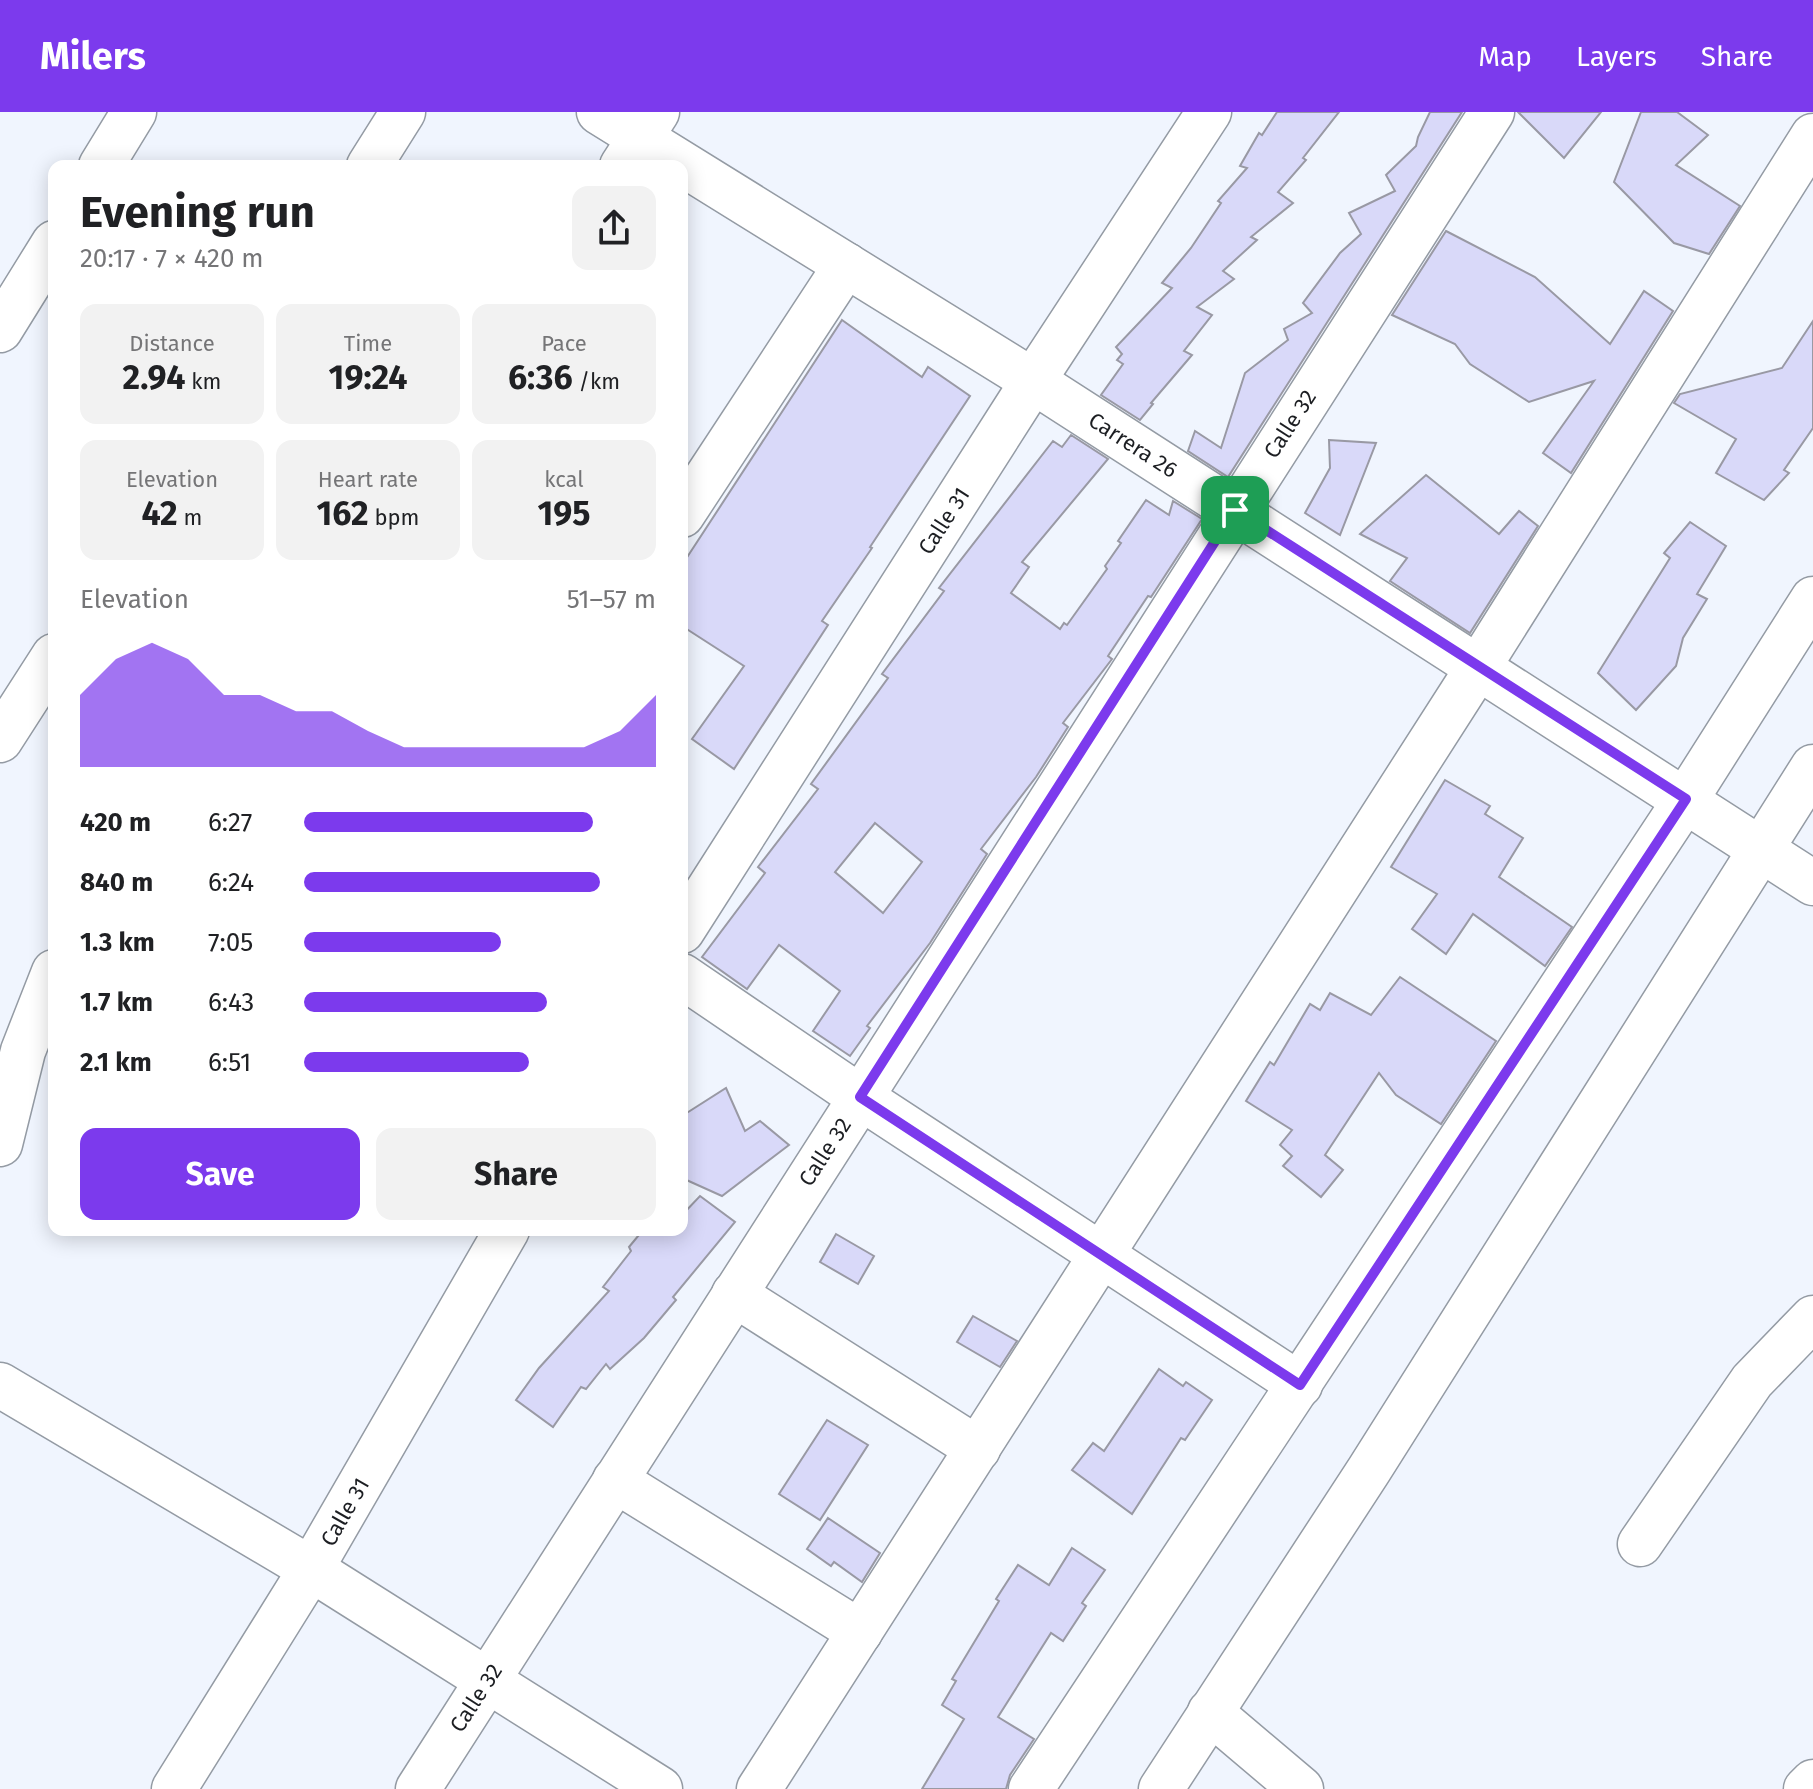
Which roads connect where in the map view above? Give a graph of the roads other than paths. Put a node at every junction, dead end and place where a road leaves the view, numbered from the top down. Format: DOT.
graph roads {
  1 [pos="134,112"];
  2 [pos="403,112"];
  3 [pos="599,112"];
  4 [pos="1209,112"];
  5 [pos="1492,112"];
  6 [pos="1813,136"];
  7 [pos="640,139"];
  8 [pos="105,160"];
  9 [pos="373,160"];
  10 [pos="674,160"];
  11 [pos="688,168"];
  12 [pos="48,253"];
  13 [pos="846,265"];
  14 [pos="0,330"];
  15 [pos="1033,381"];
  16 [pos="688,506"];
  17 [pos="1235,510"];
  18 [pos="1813,599"];
  19 [pos="48,665"];
  20 [pos="1479,666"];
  21 [pos="0,740"];
  22 [pos="1813,767"];
  23 [pos="1694,805"];
  24 [pos="1751,842"];
  25 [pos="1813,883"];
  26 [pos="688,922"];
  27 [pos="688,980"];
  28 [pos="48,981"];
  29 [pos="11,1038"];
  30 [pos="860,1097"];
  31 [pos="0,1144"];
  32 [pos="504,1236"];
  33 [pos="1102,1255"];
  34 [pos="734,1294"];
  35 [pos="1813,1318"];
  36 [pos="0,1385"];
  37 [pos="1300,1385"];
  38 [pos="978,1449"];
  39 [pos="615,1480"];
  40 [pos="1640,1544"];
  41 [pos="311,1569"];
  42 [pos="860,1632"];
  43 [pos="488,1681"];
  44 [pos="1210,1712"];
  45 [pos="1813,1782"];
  46 [pos="174,1789"];
  47 [pos="418,1789"];
  48 [pos="660,1789"];
  49 [pos="759,1789"];
  50 [pos="1031,1789"];
  51 [pos="1161,1789"];
  52 [pos="1301,1789"];
  53 [pos="1806,1789"];
  1 -- 8 [label="street"];
  2 -- 9 [label="street"];
  3 -- 7 [label="street, Carrera 26"];
  4 -- 15 [label="street, Calle 31"];
  5 -- 17 [label="street, Calle 32"];
  6 -- 20 [label="street"];
  7 -- 10 [label="street, Carrera 26"];
  11 -- 13 [label="street, Carrera 26"];
  12 -- 14 [label="street"];
  13 -- 15 [label="street, Carrera 26"];
  13 -- 16 [label="street"];
  15 -- 17 [label="street, Carrera 26"];
  15 -- 26 [label="street, Calle 31"];
  17 -- 20 [label="street, Carrera 26"];
  17 -- 30 [label="street, Calle 32"];
  18 -- 23 [label="street"];
  19 -- 21 [label="street"];
  20 -- 23 [label="street, Carrera 26"];
  20 -- 33 [label="street"];
  22 -- 24 [label="street"];
  23 -- 24 [label="street, Carrera 26"];
  23 -- 37 [label="street"];
  24 -- 25 [label="street, Carrera 26"];
  24 -- 44 [label="street"];
  27 -- 30 [label="street"];
  28 -- 29 [label="street"];
  29 -- 31 [label="street"];
  30 -- 33 [label="street"];
  30 -- 34 [label="street, Calle 32"];
  32 -- 41 [label="street, Calle 31"];
  33 -- 37 [label="street"];
  33 -- 38 [label="street"];
  34 -- 38 [label="street"];
  34 -- 39 [label="street, Calle 32"];
  35 -- 40 [label="street"];
  36 -- 41 [label="street"];
  37 -- 50 [label="street"];
  38 -- 42 [label="street"];
  39 -- 42 [label="street"];
  39 -- 43 [label="street, Calle 32"];
  41 -- 43 [label="street"];
  41 -- 46 [label="street, Calle 31"];
  42 -- 49 [label="street"];
  43 -- 47 [label="street, Calle 32"];
  43 -- 48 [label="street"];
  44 -- 51 [label="street"];
  44 -- 52 [label="street"];
  45 -- 53 [label="street"];
}
